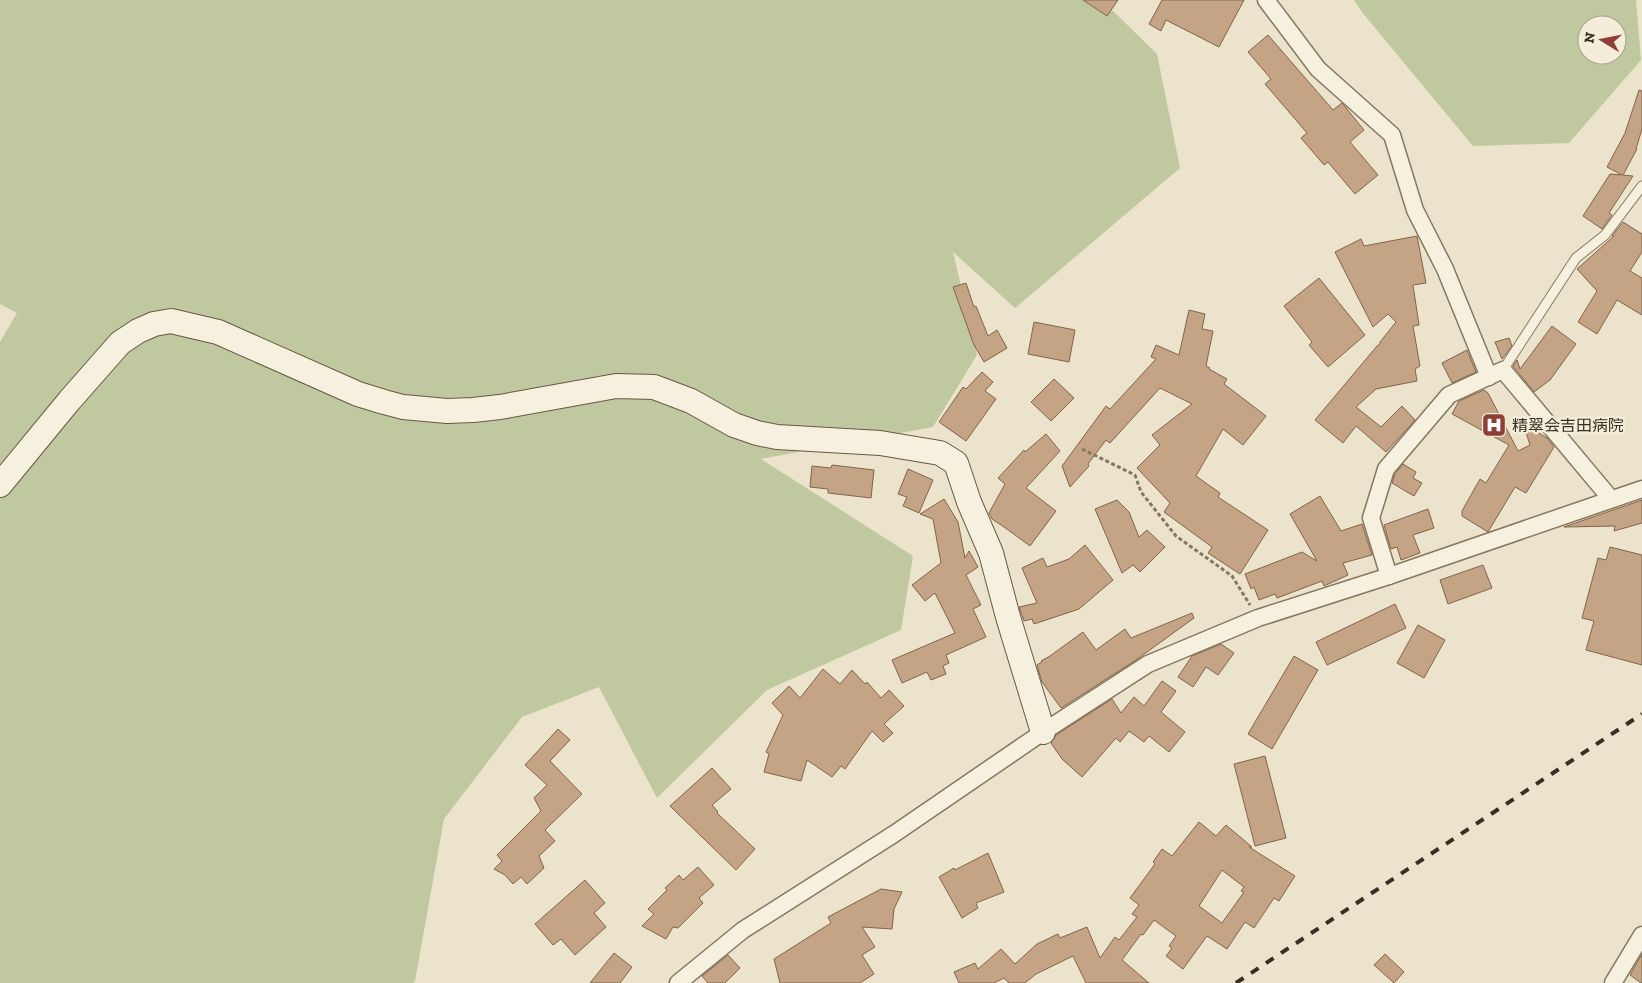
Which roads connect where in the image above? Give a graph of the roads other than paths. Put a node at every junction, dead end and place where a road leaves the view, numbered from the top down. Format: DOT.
graph roads {
  1 [pos="1266,0"];
  2 [pos="1642,186"];
  3 [pos="1496,373"];
  4 [pos="0,484"];
  5 [pos="1642,489"];
  6 [pos="1611,499"];
  7 [pos="1389,576"];
  8 [pos="1043,732"];
  9 [pos="1642,935"];
  10 [pos="678,983"];
  11 [pos="1613,983"];
  1 -- 3 [label="street"];
  2 -- 3 [label="lane"];
  3 -- 6 [label="street"];
  3 -- 7 [label="street"];
  4 -- 8 [label="street"];
  5 -- 6 [label="street"];
  6 -- 7 [label="street"];
  7 -- 8 [label="street"];
  8 -- 10 [label="street"];
  9 -- 11 [label="street"];
}
